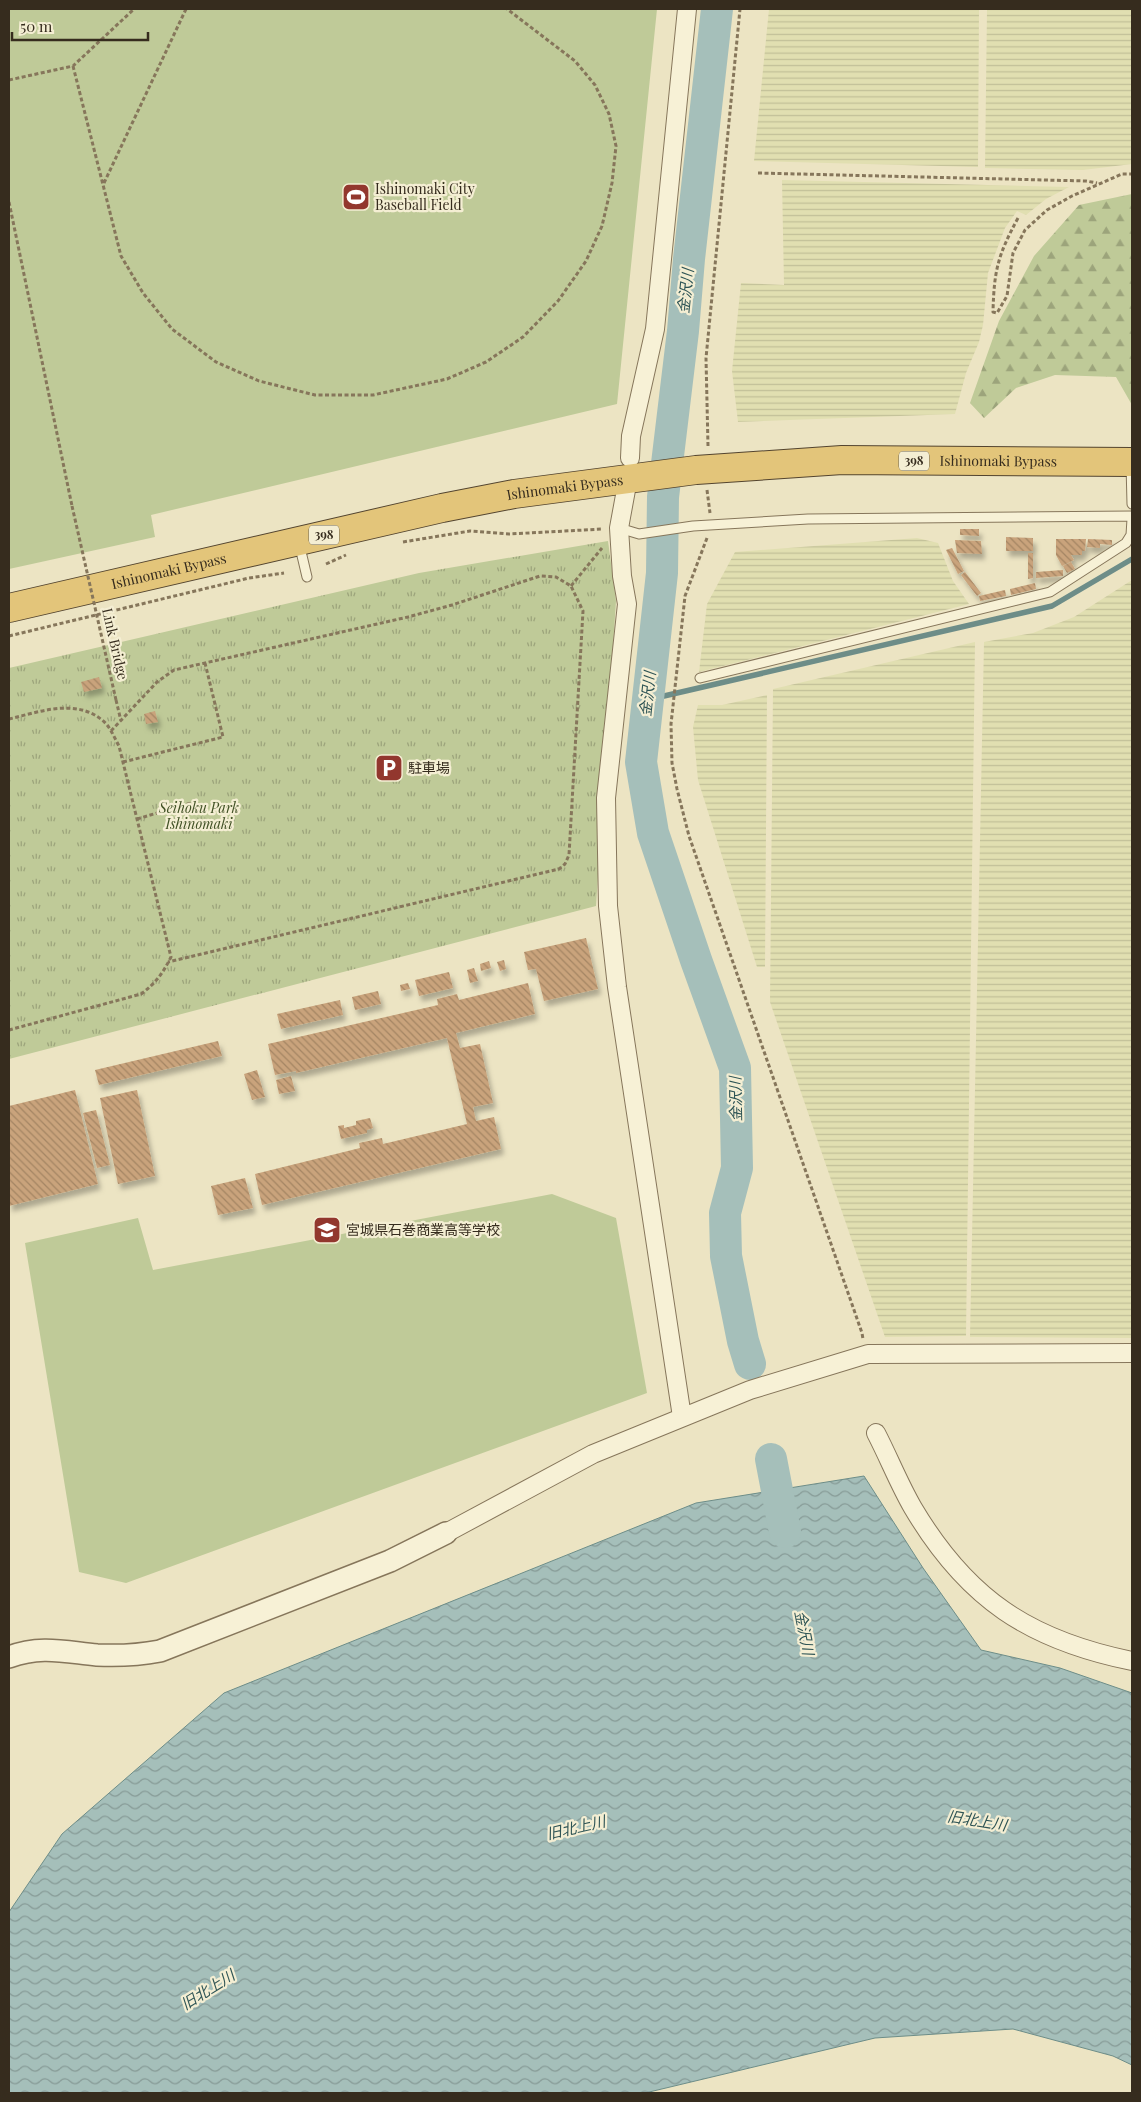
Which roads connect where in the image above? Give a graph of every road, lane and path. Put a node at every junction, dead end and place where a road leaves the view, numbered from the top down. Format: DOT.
graph roads {
  1 [pos="134,9"];
  2 [pos="186,9"];
  3 [pos="507,9"];
  4 [pos="687,9"];
  5 [pos="740,9"];
  6 [pos="73,66"];
  7 [pos="9,80"];
  8 [pos="758,172"];
  9 [pos="1132,174"];
  10 [pos="1097,183"];
  11 [pos="103,184"];
  12 [pos="9,202"];
  13 [pos="1018,218"];
  14 [pos="1132,462"];
  15 [pos="704,463"];
  16 [pos="633,472"];
  17 [pos="1132,504"];
  18 [pos="1132,517"];
  19 [pos="712,525"];
  20 [pos="619,528"];
  21 [pos="299,540"];
  22 [pos="400,543"];
  23 [pos="352,552"];
  24 [pos="326,564"];
  25 [pos="284,573"];
  26 [pos="307,577"];
  27 [pos="571,586"];
  28 [pos="9,608"];
  29 [pos="9,636"];
  30 [pos="205,663"];
  31 [pos="700,678"];
  32 [pos="9,719"];
  33 [pos="121,721"];
  34 [pos="111,731"];
  35 [pos="123,762"];
  36 [pos="191,803"];
  37 [pos="137,819"];
  38 [pos="168,962"];
  39 [pos="9,1030"];
  40 [pos="1132,1354"];
  41 [pos="863,1356"];
  42 [pos="682,1417"];
  43 [pos="876,1433"];
  44 [pos="446,1533"];
  45 [pos="9,1657"];
  46 [pos="1132,1661"];
  1 -- 6 [label="path"];
  2 -- 11 [label="path"];
  3 -- 11 [label="path"];
  4 -- 16 [label="street"];
  5 -- 15 [label="path"];
  6 -- 7 [label="path"];
  6 -- 11 [label="path"];
  8 -- 10 [label="path"];
  9 -- 10 [label="path"];
  10 -- 13 [label="path"];
  12 -- 33 [label="path, Link Bridge, bridge"];
  14 -- 15 [label="highway, Ishinomaki Bypass / 398"];
  14 -- 17 [label="lane"];
  15 -- 16 [label="highway, Ishinomaki Bypass / 398"];
  15 -- 19 [label="path"];
  16 -- 20 [label="street"];
  16 -- 21 [label="highway, Ishinomaki Bypass / 398"];
  18 -- 19 [label="lane"];
  18 -- 31 [label="lane"];
  19 -- 20 [label="lane"];
  19 -- 41 [label="path"];
  20 -- 22 [label="path"];
  20 -- 27 [label="path"];
  20 -- 42 [label="street"];
  21 -- 26 [label="lane"];
  21 -- 28 [label="highway, Ishinomaki Bypass / 398"];
  23 -- 24 [label="path"];
  25 -- 29 [label="path"];
  27 -- 30 [label="path"];
  27 -- 38 [label="path"];
  30 -- 33 [label="path"];
  30 -- 35 [label="path"];
  32 -- 34 [label="path"];
  33 -- 34 [label="path"];
  34 -- 35 [label="path"];
  35 -- 37 [label="path"];
  36 -- 37 [label="path"];
  37 -- 38 [label="path"];
  38 -- 39 [label="path"];
  40 -- 41 [label="street"];
  41 -- 42 [label="street"];
  42 -- 44 [label="street"];
  43 -- 46 [label="street"];
  44 -- 45 [label="street"];
}
